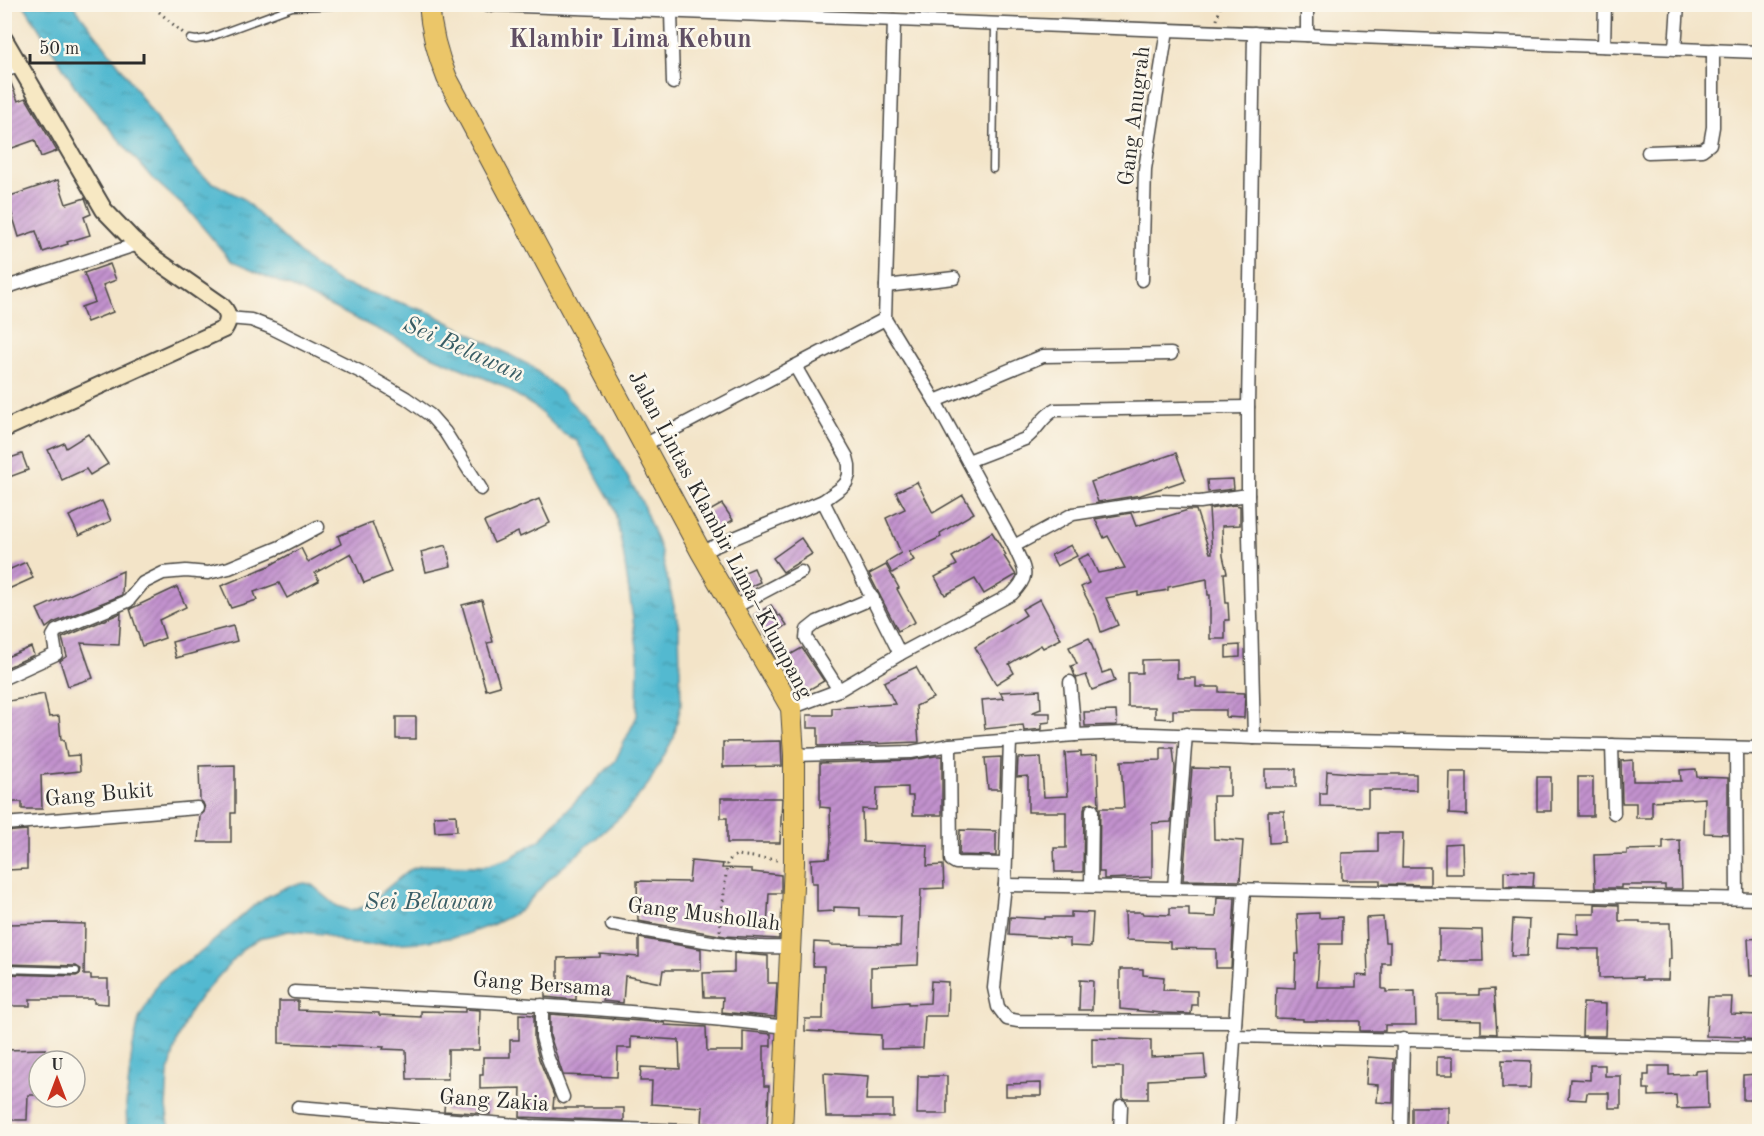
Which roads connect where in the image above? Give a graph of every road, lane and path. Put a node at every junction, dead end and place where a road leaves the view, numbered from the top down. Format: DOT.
graph roads {
  1 [pos="150,4"];
  2 [pos="380,4"];
  3 [pos="429,4"];
  4 [pos="468,4"];
  5 [pos="1307,4"];
  6 [pos="1605,4"];
  7 [pos="1677,4"];
  8 [pos="292,6"];
  9 [pos="658,8"];
  10 [pos="671,12"];
  11 [pos="894,20"];
  12 [pos="994,24"];
  13 [pos="1167,30"];
  14 [pos="1254,33"];
  15 [pos="1307,35"];
  16 [pos="4,39"];
  17 [pos="190,39"];
  18 [pos="1604,46"];
  19 [pos="1675,49"];
  20 [pos="1713,50"];
  21 [pos="1760,52"];
  22 [pos="12,68"];
  23 [pos="673,83"];
  24 [pos="1648,152"];
  25 [pos="993,169"];
  26 [pos="138,244"];
  27 [pos="954,278"];
  28 [pos="1142,280"];
  29 [pos="886,286"];
  30 [pos="4,288"];
  31 [pos="228,318"];
  32 [pos="885,319"];
  33 [pos="1171,354"];
  34 [pos="795,366"];
  35 [pos="935,401"];
  36 [pos="1248,407"];
  37 [pos="4,429"];
  38 [pos="644,445"];
  39 [pos="968,461"];
  40 [pos="481,489"];
  41 [pos="1248,495"];
  42 [pos="823,501"];
  43 [pos="318,526"];
  44 [pos="1014,546"];
  45 [pos="700,552"];
  46 [pos="801,572"];
  47 [pos="873,598"];
  48 [pos="733,608"];
  49 [pos="900,654"];
  50 [pos="4,678"];
  51 [pos="1070,682"];
  52 [pos="839,690"];
  53 [pos="791,708"];
  54 [pos="1186,734"];
  55 [pos="1075,735"];
  56 [pos="1254,738"];
  57 [pos="1010,741"];
  58 [pos="950,746"];
  59 [pos="1612,746"];
  60 [pos="1736,748"];
  61 [pos="1760,748"];
  62 [pos="794,755"];
  63 [pos="197,808"];
  64 [pos="1092,810"];
  65 [pos="1614,813"];
  66 [pos="4,824"];
  67 [pos="794,863"];
  68 [pos="1004,864"];
  69 [pos="1005,885"];
  70 [pos="1091,886"];
  71 [pos="1174,888"];
  72 [pos="1244,889"];
  73 [pos="1737,898"];
  74 [pos="1760,899"];
  75 [pos="612,925"];
  76 [pos="719,942"];
  77 [pos="791,947"];
  78 [pos="4,969"];
  79 [pos="76,971"];
  80 [pos="294,992"];
  81 [pos="543,1005"];
  82 [pos="1235,1022"];
  83 [pos="787,1027"];
  84 [pos="1234,1036"];
  85 [pos="1402,1039"];
  86 [pos="1760,1048"];
  87 [pos="563,1097"];
  88 [pos="1121,1106"];
  89 [pos="298,1107"];
  90 [pos="723,1131"];
  91 [pos="782,1131"];
  92 [pos="1120,1131"];
  93 [pos="1228,1131"];
  94 [pos="1401,1131"];
  1 -- 17 [label="path"];
  2 -- 8 [label="lane"];
  3 -- 38 [label="main road, Jalan Lintas Klambir Lima–Klumpang"];
  4 -- 9 [label="street"];
  5 -- 15 [label="street"];
  6 -- 18 [label="street"];
  7 -- 19 [label="street"];
  8 -- 17 [label="lane"];
  9 -- 10 [label="street"];
  10 -- 11 [label="street"];
  10 -- 23 [label="street"];
  11 -- 12 [label="street"];
  11 -- 29 [label="street"];
  12 -- 13 [label="street"];
  12 -- 25 [label="lane"];
  13 -- 14 [label="street"];
  13 -- 28 [label="street, Gang Anugrah"];
  14 -- 15 [label="street"];
  14 -- 36 [label="street"];
  15 -- 18 [label="street"];
  16 -- 22 [label="street"];
  18 -- 19 [label="street"];
  19 -- 20 [label="street"];
  20 -- 21 [label="street"];
  20 -- 24 [label="street"];
  22 -- 26 [label="street"];
  26 -- 30 [label="street"];
  26 -- 31 [label="street"];
  27 -- 29 [label="street"];
  29 -- 32 [label="street"];
  31 -- 37 [label="street"];
  31 -- 40 [label="street"];
  32 -- 34 [label="street"];
  32 -- 35 [label="street"];
  33 -- 35 [label="street"];
  34 -- 38 [label="street"];
  34 -- 42 [label="street"];
  35 -- 39 [label="street"];
  36 -- 39 [label="street"];
  36 -- 41 [label="street"];
  38 -- 45 [label="main road, Jalan Lintas Klambir Lima–Klumpang"];
  39 -- 44 [label="street"];
  41 -- 44 [label="street"];
  41 -- 56 [label="street"];
  42 -- 45 [label="street"];
  42 -- 47 [label="street"];
  43 -- 50 [label="street"];
  44 -- 49 [label="street"];
  45 -- 48 [label="main road, Jalan Lintas Klambir Lima–Klumpang"];
  46 -- 48 [label="street"];
  47 -- 49 [label="street"];
  47 -- 52 [label="street"];
  48 -- 53 [label="main road, Jalan Lintas Klambir Lima–Klumpang"];
  49 -- 52 [label="street"];
  51 -- 55 [label="street"];
  52 -- 53 [label="street"];
  53 -- 62 [label="main road, Jalan Lintas Klambir Lima–Klumpang"];
  54 -- 55 [label="street"];
  54 -- 56 [label="street"];
  54 -- 71 [label="street"];
  55 -- 57 [label="street"];
  56 -- 59 [label="street"];
  57 -- 58 [label="street"];
  57 -- 68 [label="street"];
  58 -- 62 [label="street"];
  58 -- 68 [label="street"];
  59 -- 60 [label="street"];
  59 -- 65 [label="street"];
  60 -- 61 [label="street"];
  60 -- 73 [label="street"];
  62 -- 67 [label="main road, Jalan Lintas Klambir Lima–Klumpang"];
  63 -- 66 [label="street, Gang Bukit"];
  64 -- 70 [label="street"];
  67 -- 76 [label="path"];
  67 -- 77 [label="main road, Jalan Lintas Klambir Lima–Klumpang"];
  68 -- 69 [label="street"];
  69 -- 70 [label="street"];
  69 -- 82 [label="street"];
  70 -- 71 [label="street"];
  71 -- 72 [label="street"];
  72 -- 73 [label="street"];
  72 -- 82 [label="street"];
  73 -- 74 [label="street"];
  75 -- 76 [label="street, Gang Mushollah"];
  76 -- 77 [label="street, Gang Mushollah"];
  77 -- 83 [label="main road, Jalan Lintas Klambir Lima–Klumpang"];
  78 -- 79 [label="lane"];
  80 -- 81 [label="street, Gang Bersama"];
  81 -- 83 [label="street, Gang Bersama"];
  81 -- 87 [label="street"];
  82 -- 84 [label="street"];
  83 -- 91 [label="main road, Jalan Lintas Klambir Lima–Klumpang"];
  84 -- 85 [label="street"];
  84 -- 93 [label="street"];
  85 -- 86 [label="street"];
  85 -- 94 [label="street"];
  88 -- 92 [label="street"];
  89 -- 90 [label="street, Gang Zakia"];
}
